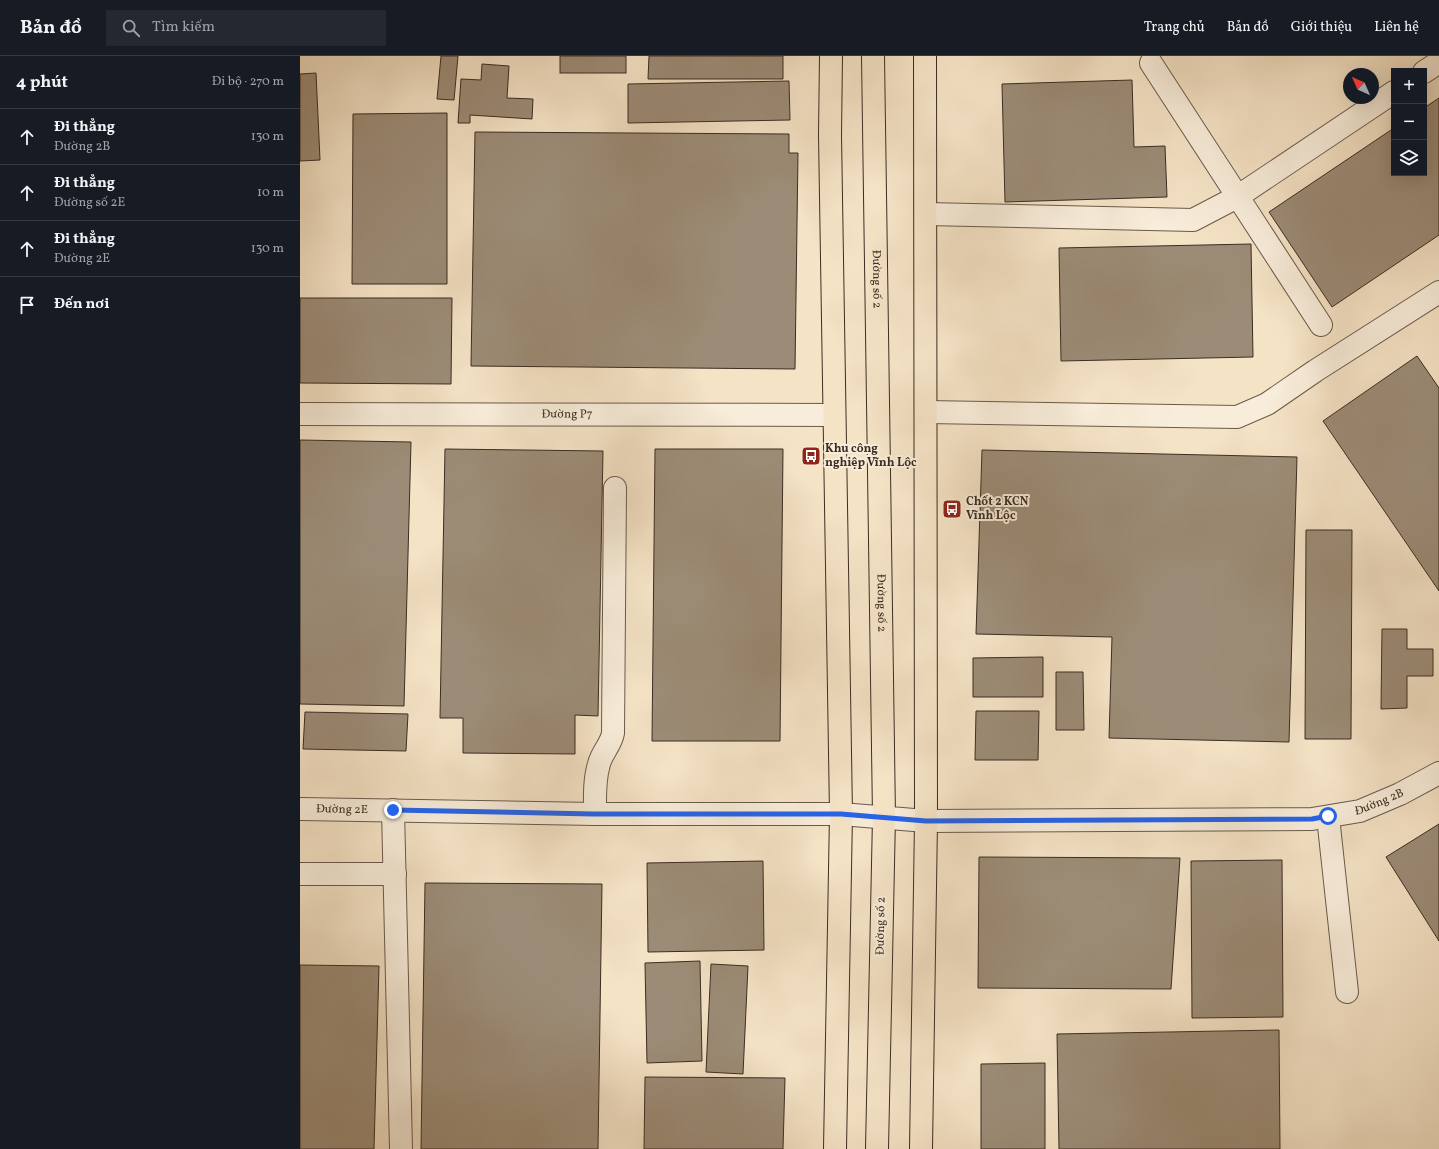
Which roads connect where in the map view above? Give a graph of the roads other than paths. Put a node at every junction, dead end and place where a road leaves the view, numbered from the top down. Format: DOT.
graph roads {
  1 [pos="831,56"];
  2 [pos="873,56"];
  3 [pos="925,56"];
  4 [pos="1439,62"];
  5 [pos="1151,63"];
  6 [pos="1427,70"];
  7 [pos="1391,94"];
  8 [pos="1237,197"];
  9 [pos="926,214"];
  10 [pos="1439,292"];
  11 [pos="1321,325"];
  12 [pos="926,412"];
  13 [pos="300,414"];
  14 [pos="834,415"];
  15 [pos="615,488"];
  16 [pos="1439,773"];
  17 [pos="300,809"];
  18 [pos="393,810"];
  19 [pos="594,814"];
  20 [pos="841,814"];
  21 [pos="1328,816"];
  22 [pos="884,817"];
  23 [pos="926,821"];
  24 [pos="300,874"];
  25 [pos="395,874"];
  26 [pos="1347,992"];
  27 [pos="401,1149"];
  28 [pos="835,1149"];
  29 [pos="877,1149"];
  30 [pos="921,1149"];
  1 -- 14 [label="main road"];
  2 -- 22 [label="main road, Đường số 2"];
  3 -- 9 [label="main road"];
  4 -- 6 [label="street"];
  5 -- 8 [label="street"];
  7 -- 8 [label="street"];
  8 -- 9 [label="street"];
  8 -- 11 [label="street"];
  9 -- 12 [label="main road"];
  10 -- 12 [label="street"];
  12 -- 23 [label="main road"];
  13 -- 14 [label="street, Đường P7"];
  14 -- 20 [label="main road"];
  15 -- 19 [label="street"];
  16 -- 21 [label="street, Đường 2B"];
  17 -- 18 [label="street, Đường 2E"];
  18 -- 19 [label="street, Đường 2E"];
  18 -- 25 [label="street"];
  19 -- 20 [label="street, Đường 2E"];
  20 -- 22 [label="street, Đường 2B"];
  20 -- 28 [label="main road"];
  21 -- 23 [label="street, Đường 2B"];
  21 -- 26 [label="street"];
  22 -- 23 [label="street, Đường 2B"];
  22 -- 29 [label="main road, Đường số 2"];
  23 -- 30 [label="main road"];
  24 -- 25 [label="street"];
  25 -- 27 [label="street"];
}
